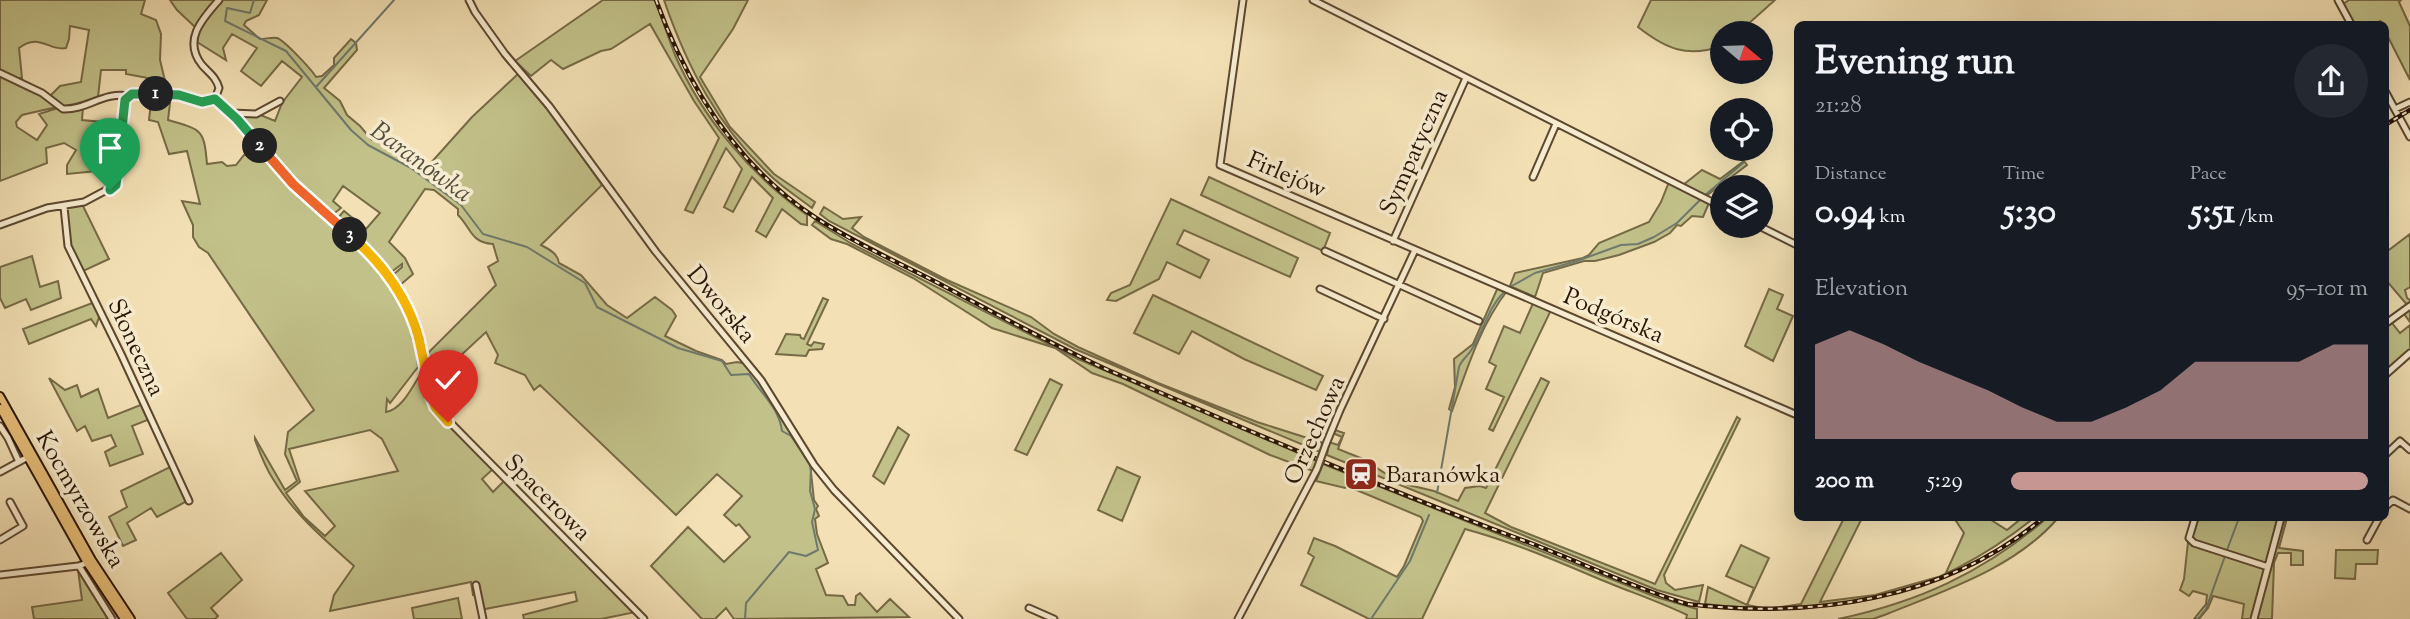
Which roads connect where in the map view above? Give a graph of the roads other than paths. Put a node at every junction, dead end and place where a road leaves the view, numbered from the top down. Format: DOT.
graph roads {
  1 [pos="219,0"];
  2 [pos="469,0"];
  3 [pos="1242,0"];
  4 [pos="1313,0"];
  5 [pos="2339,0"];
  6 [pos="2350,21"];
  7 [pos="0,73"];
  8 [pos="1466,78"];
  9 [pos="129,96"];
  10 [pos="2389,98"];
  11 [pos="215,99"];
  12 [pos="280,101"];
  13 [pos="2410,102"];
  14 [pos="2395,109"];
  15 [pos="231,113"];
  16 [pos="1556,124"];
  17 [pos="2409,134"];
  18 [pos="1533,177"];
  19 [pos="1710,201"];
  20 [pos="64,206"];
  21 [pos="0,225"];
  22 [pos="1773,233"];
  23 [pos="1393,241"];
  24 [pos="1794,244"];
  25 [pos="1415,250"];
  26 [pos="1325,251"];
  27 [pos="1399,286"];
  28 [pos="1320,289"];
  29 [pos="2410,306"];
  30 [pos="1384,319"];
  31 [pos="1479,321"];
  32 [pos="2389,321"];
  33 [pos="2410,353"];
  34 [pos="2389,371"];
  35 [pos="0,396"];
  36 [pos="0,408"];
  37 [pos="1794,414"];
  38 [pos="0,426"];
  39 [pos="2410,450"];
  40 [pos="2389,451"];
  41 [pos="28,457"];
  42 [pos="19,462"];
  43 [pos="0,472"];
  44 [pos="189,501"];
  45 [pos="10,502"];
  46 [pos="2389,504"];
  47 [pos="2410,509"];
  48 [pos="2194,521"];
  49 [pos="2280,521"];
  50 [pos="2377,521"];
  51 [pos="0,540"];
  52 [pos="2367,540"];
  53 [pos="87,563"];
  54 [pos="79,566"];
  55 [pos="2268,567"];
  56 [pos="0,575"];
  57 [pos="476,585"];
  58 [pos="1029,608"];
  59 [pos="113,619"];
  60 [pos="124,619"];
  61 [pos="131,619"];
  62 [pos="483,619"];
  63 [pos="644,619"];
  64 [pos="959,619"];
  65 [pos="1054,619"];
  66 [pos="1238,619"];
  67 [pos="2254,619"];
  1 -- 11 [label="street"];
  2 -- 64 [label="street, Dworska"];
  3 -- 23 [label="street, Firlejów"];
  4 -- 8 [label="street"];
  5 -- 6 [label="street"];
  7 -- 9 [label="street"];
  8 -- 16 [label="street"];
  8 -- 23 [label="street, Sympatyczna"];
  9 -- 11 [label="street"];
  9 -- 20 [label="street"];
  10 -- 14 [label="street"];
  11 -- 15 [label="street, Spacerowa"];
  12 -- 15 [label="street"];
  13 -- 14 [label="street"];
  14 -- 17 [label="street"];
  15 -- 63 [label="street, Spacerowa"];
  16 -- 18 [label="street"];
  16 -- 19 [label="street"];
  20 -- 21 [label="street"];
  20 -- 44 [label="street, Słoneczna"];
  22 -- 24 [label="street"];
  23 -- 25 [label="street, Firlejów"];
  25 -- 27 [label="street, Orzechowa"];
  25 -- 37 [label="street, Podgórska"];
  26 -- 27 [label="street"];
  27 -- 30 [label="street, Orzechowa"];
  27 -- 31 [label="street"];
  28 -- 30 [label="street"];
  29 -- 32 [label="street"];
  30 -- 66 [label="street, Orzechowa, bridge"];
  33 -- 34 [label="street"];
  35 -- 61 [label="main road, Kocmyrzowska"];
  36 -- 41 [label="main road, Kocmyrzowska"];
  38 -- 42 [label="street"];
  39 -- 40 [label="street"];
  41 -- 42 [label="street"];
  41 -- 53 [label="main road, Kocmyrzowska"];
  42 -- 43 [label="street"];
  45 -- 51 [label="street"];
  46 -- 47 [label="street"];
  48 -- 55 [label="street"];
  49 -- 55 [label="street"];
  50 -- 52 [label="street"];
  53 -- 54 [label="street"];
  53 -- 60 [label="main road, Kocmyrzowska"];
  54 -- 56 [label="street"];
  54 -- 59 [label="street"];
  55 -- 67 [label="street"];
  57 -- 62 [label="street"];
  58 -- 65 [label="street"];
}
